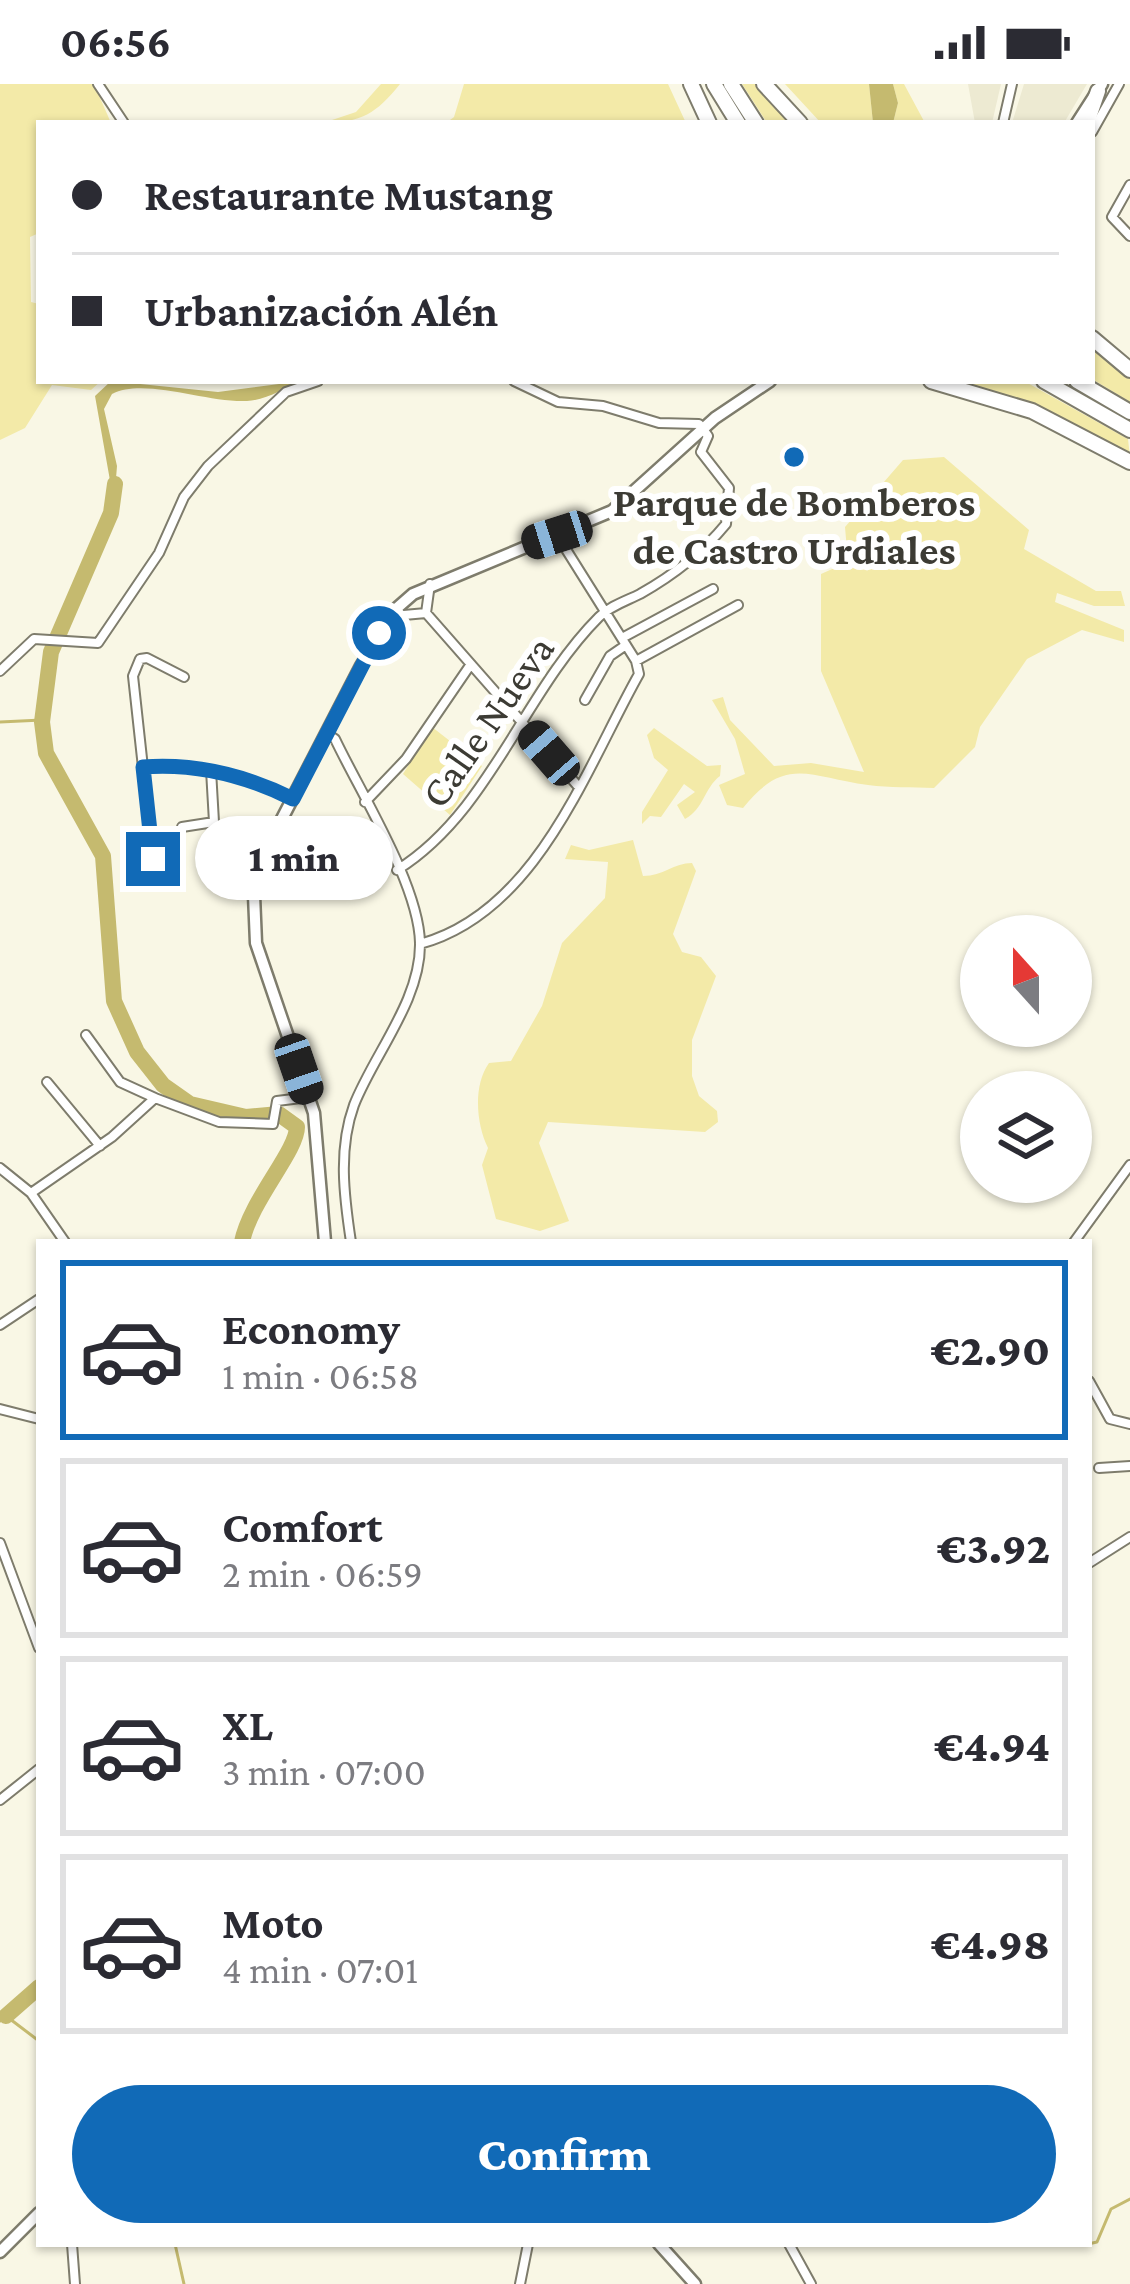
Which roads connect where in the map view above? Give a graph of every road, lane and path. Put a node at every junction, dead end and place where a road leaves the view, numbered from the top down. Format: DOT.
graph roads {
  1 [pos="98,84"];
  2 [pos="691,84"];
  3 [pos="714,84"];
  4 [pos="731,84"];
  5 [pos="764,84"];
  6 [pos="1012,84"];
  7 [pos="1119,84"];
  8 [pos="1100,88"];
  9 [pos="122,120"];
  10 [pos="708,120"];
  11 [pos="736,120"];
  12 [pos="754,120"];
  13 [pos="797,120"];
  14 [pos="1004,120"];
  15 [pos="1079,120"];
  16 [pos="1088,120"];
  17 [pos="1095,128"];
  18 [pos="1130,185"];
  19 [pos="1130,236"];
  20 [pos="1095,341"];
  21 [pos="1130,370"];
  22 [pos="312,384"];
  23 [pos="520,384"];
  24 [pos="766,384"];
  25 [pos="941,384"];
  26 [pos="1049,384"];
  27 [pos="1082,384"];
  28 [pos="1130,412"];
  29 [pos="704,427"];
  30 [pos="1130,430"];
  31 [pos="681,450"];
  32 [pos="701,452"];
  33 [pos="1130,462"];
  34 [pos="557,535"];
  35 [pos="430,584"];
  36 [pos="713,589"];
  37 [pos="738,605"];
  38 [pos="604,612"];
  39 [pos="426,613"];
  40 [pos="392,616"];
  41 [pos="624,642"];
  42 [pos="636,661"];
  43 [pos="471,664"];
  44 [pos="0,670"];
  45 [pos="184,677"];
  46 [pos="585,700"];
  47 [pos="520,721"];
  48 [pos="326,733"];
  49 [pos="143,767"];
  50 [pos="211,770"];
  51 [pos="577,785"];
  52 [pos="293,799"];
  53 [pos="364,802"];
  54 [pos="182,827"];
  55 [pos="153,859"];
  56 [pos="397,870"];
  57 [pos="420,944"];
  58 [pos="86,1036"];
  59 [pos="46,1082"];
  60 [pos="309,1097"];
  61 [pos="155,1098"];
  62 [pos="100,1145"];
  63 [pos="1130,1166"];
  64 [pos="0,1168"];
  65 [pos="31,1193"];
  66 [pos="63,1239"];
  67 [pos="325,1239"];
  68 [pos="351,1239"];
  69 [pos="1076,1239"];
  70 [pos="36,1301"];
  71 [pos="0,1325"];
  72 [pos="1092,1386"];
  73 [pos="0,1409"];
  74 [pos="36,1417"];
  75 [pos="1130,1424"];
  76 [pos="1130,1466"];
  77 [pos="1100,1468"];
  78 [pos="1130,1537"];
  79 [pos="0,1543"];
  80 [pos="1092,1558"];
  81 [pos="36,1640"];
  82 [pos="36,1771"];
  83 [pos="0,1800"];
  84 [pos="36,2215"];
  85 [pos="72,2247"];
  86 [pos="527,2247"];
  87 [pos="662,2247"];
  88 [pos="791,2247"];
  89 [pos="0,2252"];
  90 [pos="75,2284"];
  91 [pos="520,2284"];
  92 [pos="694,2284"];
  93 [pos="811,2284"];
  1 -- 9 [label="street"];
  2 -- 10 [label="highway"];
  3 -- 11 [label="highway"];
  4 -- 12 [label="highway"];
  5 -- 13 [label="highway"];
  6 -- 14 [label="street"];
  7 -- 17 [label="street"];
  8 -- 15 [label="street"];
  8 -- 16 [label="highway"];
  18 -- 19 [label="street"];
  20 -- 21 [label="highway"];
  22 -- 44 [label="street"];
  23 -- 29 [label="street"];
  24 -- 29 [label="street"];
  25 -- 33 [label="highway"];
  26 -- 30 [label="highway"];
  27 -- 28 [label="highway"];
  29 -- 31 [label="street"];
  29 -- 32 [label="street"];
  31 -- 32 [label="street"];
  31 -- 34 [label="street"];
  32 -- 38 [label="street, Calle Nueva"];
  34 -- 35 [label="street"];
  34 -- 38 [label="street"];
  35 -- 39 [label="street"];
  35 -- 40 [label="street"];
  36 -- 41 [label="street"];
  37 -- 42 [label="street"];
  38 -- 41 [label="street"];
  38 -- 47 [label="street, Calle Nueva"];
  39 -- 40 [label="street"];
  39 -- 43 [label="street"];
  40 -- 48 [label="street"];
  41 -- 42 [label="street"];
  41 -- 46 [label="street"];
  42 -- 51 [label="street"];
  43 -- 47 [label="street"];
  43 -- 53 [label="street"];
  45 -- 49 [label="street"];
  47 -- 51 [label="street"];
  47 -- 56 [label="street, Calle Nueva"];
  48 -- 52 [label="street"];
  48 -- 53 [label="street"];
  49 -- 50 [label="street"];
  49 -- 55 [label="street"];
  50 -- 52 [label="street"];
  50 -- 54 [label="street"];
  51 -- 57 [label="street"];
  52 -- 60 [label="street"];
  53 -- 56 [label="street"];
  56 -- 57 [label="street"];
  57 -- 68 [label="street"];
  58 -- 61 [label="street"];
  59 -- 62 [label="street"];
  60 -- 61 [label="street"];
  60 -- 67 [label="street"];
  61 -- 62 [label="street"];
  62 -- 65 [label="street"];
  63 -- 69 [label="street"];
  64 -- 65 [label="street"];
  65 -- 66 [label="street"];
  70 -- 71 [label="street"];
  72 -- 75 [label="street"];
  73 -- 74 [label="street"];
  76 -- 77 [label="street"];
  78 -- 80 [label="street"];
  79 -- 81 [label="street"];
  82 -- 83 [label="street"];
  84 -- 89 [label="street"];
  85 -- 90 [label="street"];
  86 -- 91 [label="street"];
  87 -- 92 [label="street"];
  88 -- 93 [label="street"];
}
